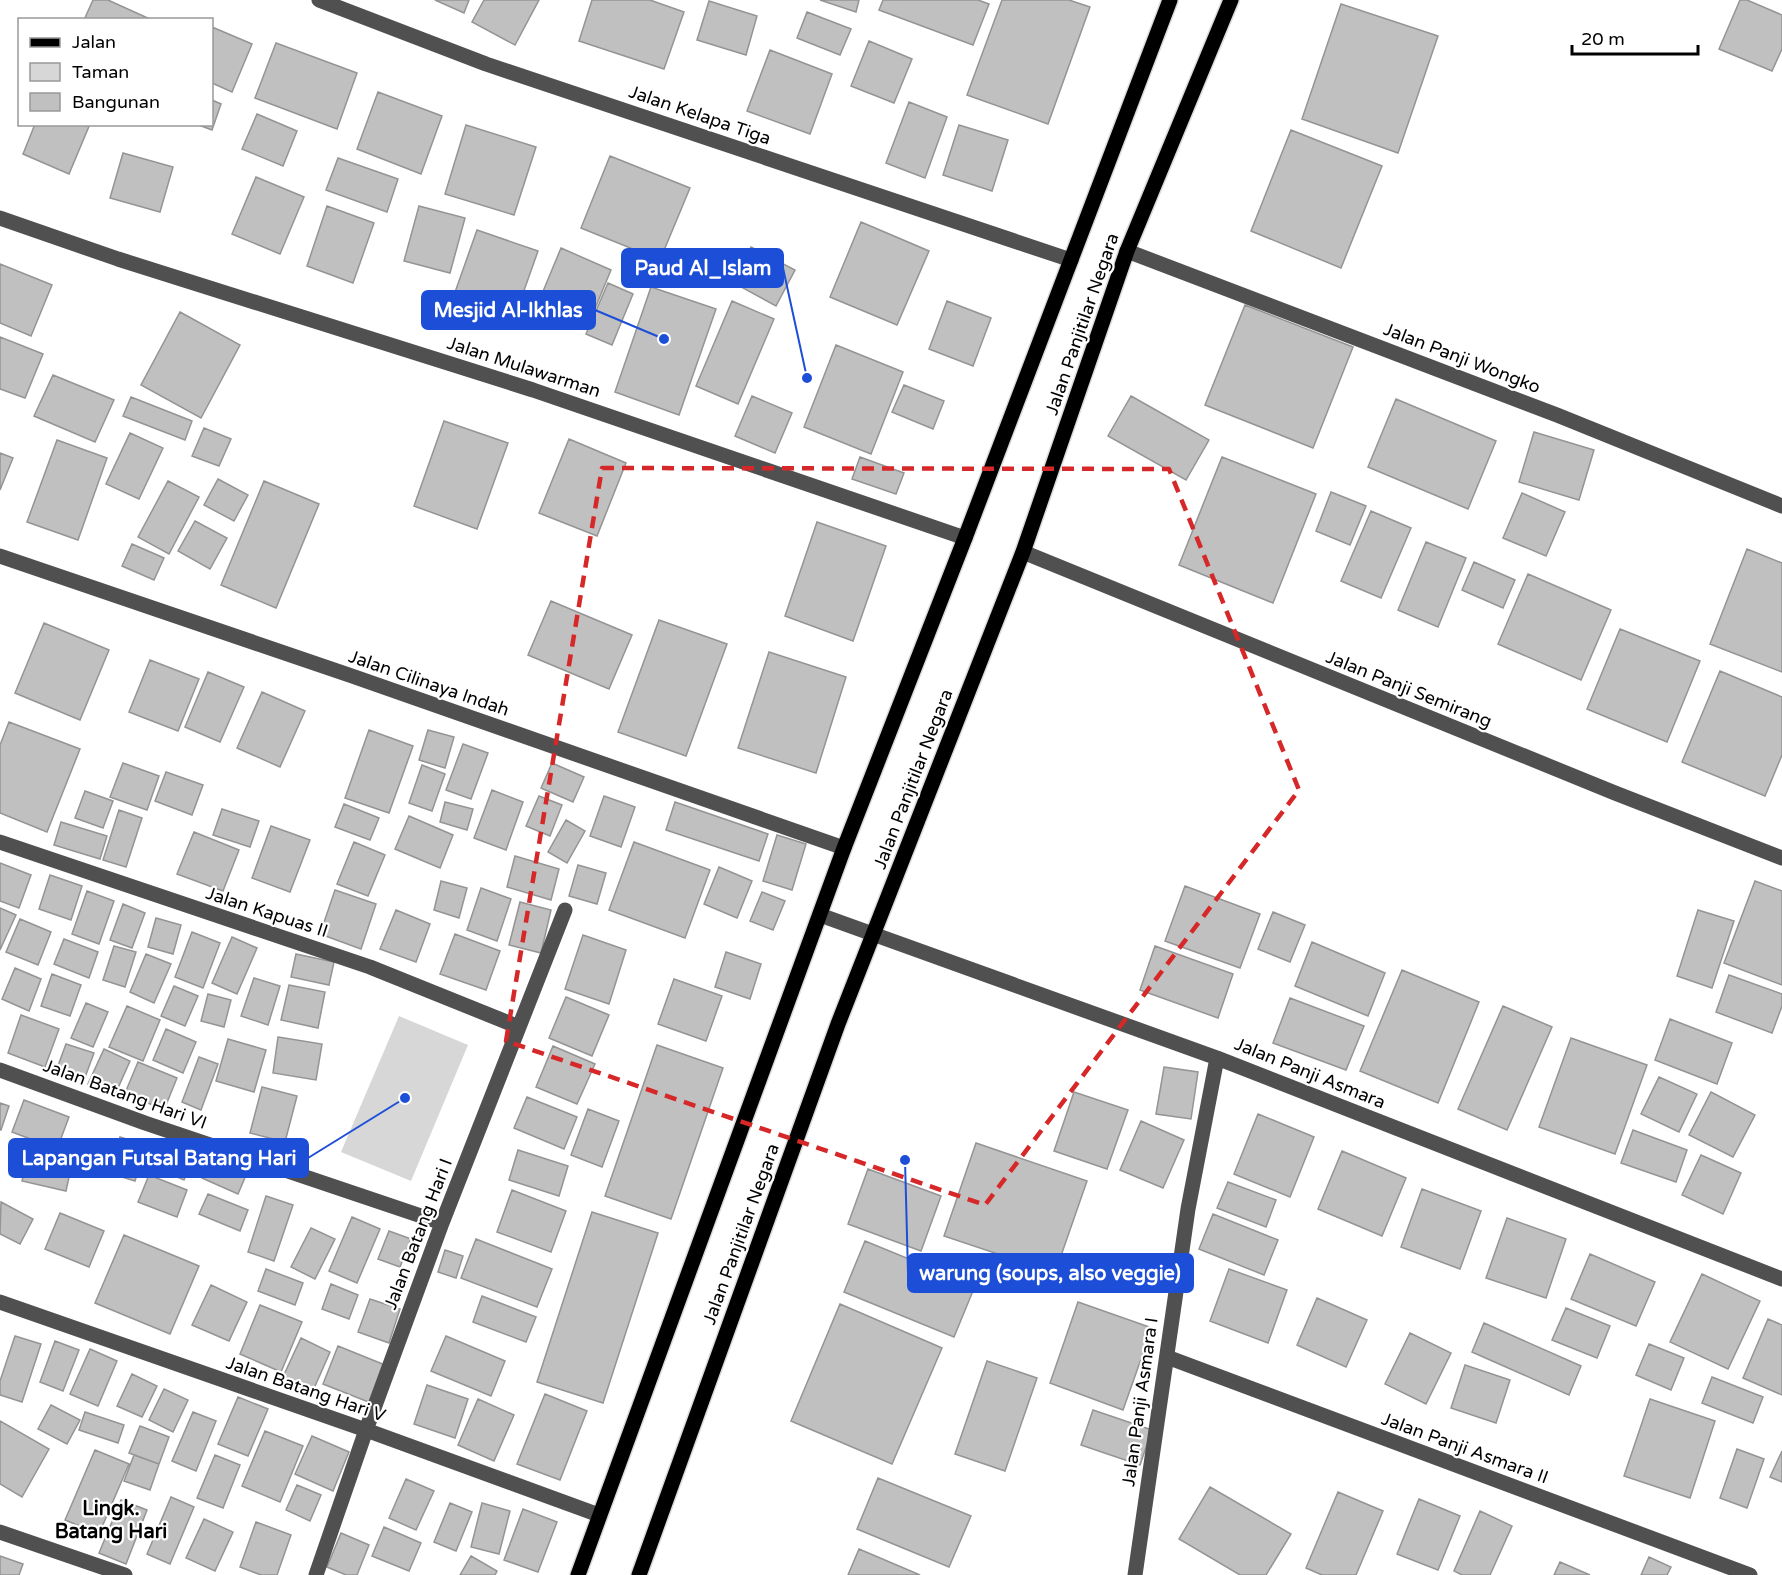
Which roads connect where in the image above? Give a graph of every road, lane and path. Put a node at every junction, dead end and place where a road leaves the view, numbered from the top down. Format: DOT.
graph roads {
  1 [pos="319,0"];
  2 [pos="1170,0"];
  3 [pos="1231,0"];
  4 [pos="0,218"];
  5 [pos="1128,251"];
  6 [pos="1071,260"];
  7 [pos="1782,506"];
  8 [pos="966,538"];
  9 [pos="1023,552"];
  10 [pos="0,556"];
  11 [pos="0,842"];
  12 [pos="844,848"];
  13 [pos="1782,858"];
  14 [pos="565,910"];
  15 [pos="820,915"];
  16 [pos="874,933"];
  17 [pos="519,1027"];
  18 [pos="1217,1058"];
  19 [pos="0,1070"];
  20 [pos="442,1223"];
  21 [pos="1782,1279"];
  22 [pos="0,1302"];
  23 [pos="1167,1357"];
  24 [pos="366,1431"];
  25 [pos="599,1515"];
  26 [pos="0,1532"];
  27 [pos="125,1575"];
  28 [pos="316,1575"];
  29 [pos="578,1575"];
  30 [pos="639,1575"];
  31 [pos="1135,1575"];
  32 [pos="1750,1575"];
  1 -- 6 [label="street, Jalan Kelapa Tiga"];
  2 -- 6 [label="main road"];
  3 -- 5 [label="main road, Jalan Panjitilar Negara"];
  4 -- 8 [label="street, Jalan Mulawarman"];
  5 -- 7 [label="street, Jalan Panji Wongko"];
  5 -- 9 [label="main road, Jalan Panjitilar Negara"];
  6 -- 8 [label="main road"];
  8 -- 12 [label="main road"];
  9 -- 13 [label="street, Jalan Panji Semirang"];
  9 -- 16 [label="main road, Jalan Panjitilar Negara"];
  10 -- 12 [label="street, Jalan Cilinaya Indah"];
  11 -- 17 [label="street, Jalan Kapuas II"];
  12 -- 15 [label="main road"];
  14 -- 17 [label="street, Jalan Batang Hari I"];
  15 -- 16 [label="street, Jalan Panji Asmara"];
  15 -- 25 [label="main road"];
  16 -- 18 [label="street, Jalan Panji Asmara"];
  16 -- 30 [label="main road, Jalan Panjitilar Negara"];
  17 -- 20 [label="street, Jalan Batang Hari I"];
  18 -- 21 [label="street, Jalan Panji Asmara"];
  18 -- 23 [label="street, Jalan Panji Asmara I"];
  19 -- 20 [label="street, Jalan Batang Hari VI"];
  20 -- 24 [label="street, Jalan Batang Hari I"];
  22 -- 24 [label="street, Jalan Batang Hari V"];
  23 -- 31 [label="street, Jalan Panji Asmara I"];
  23 -- 32 [label="street, Jalan Panji Asmara II"];
  24 -- 25 [label="street, Jalan Batang Hari V"];
  24 -- 28 [label="street, Jalan Batang Hari I"];
  25 -- 29 [label="main road"];
  26 -- 27 [label="street"];
}
